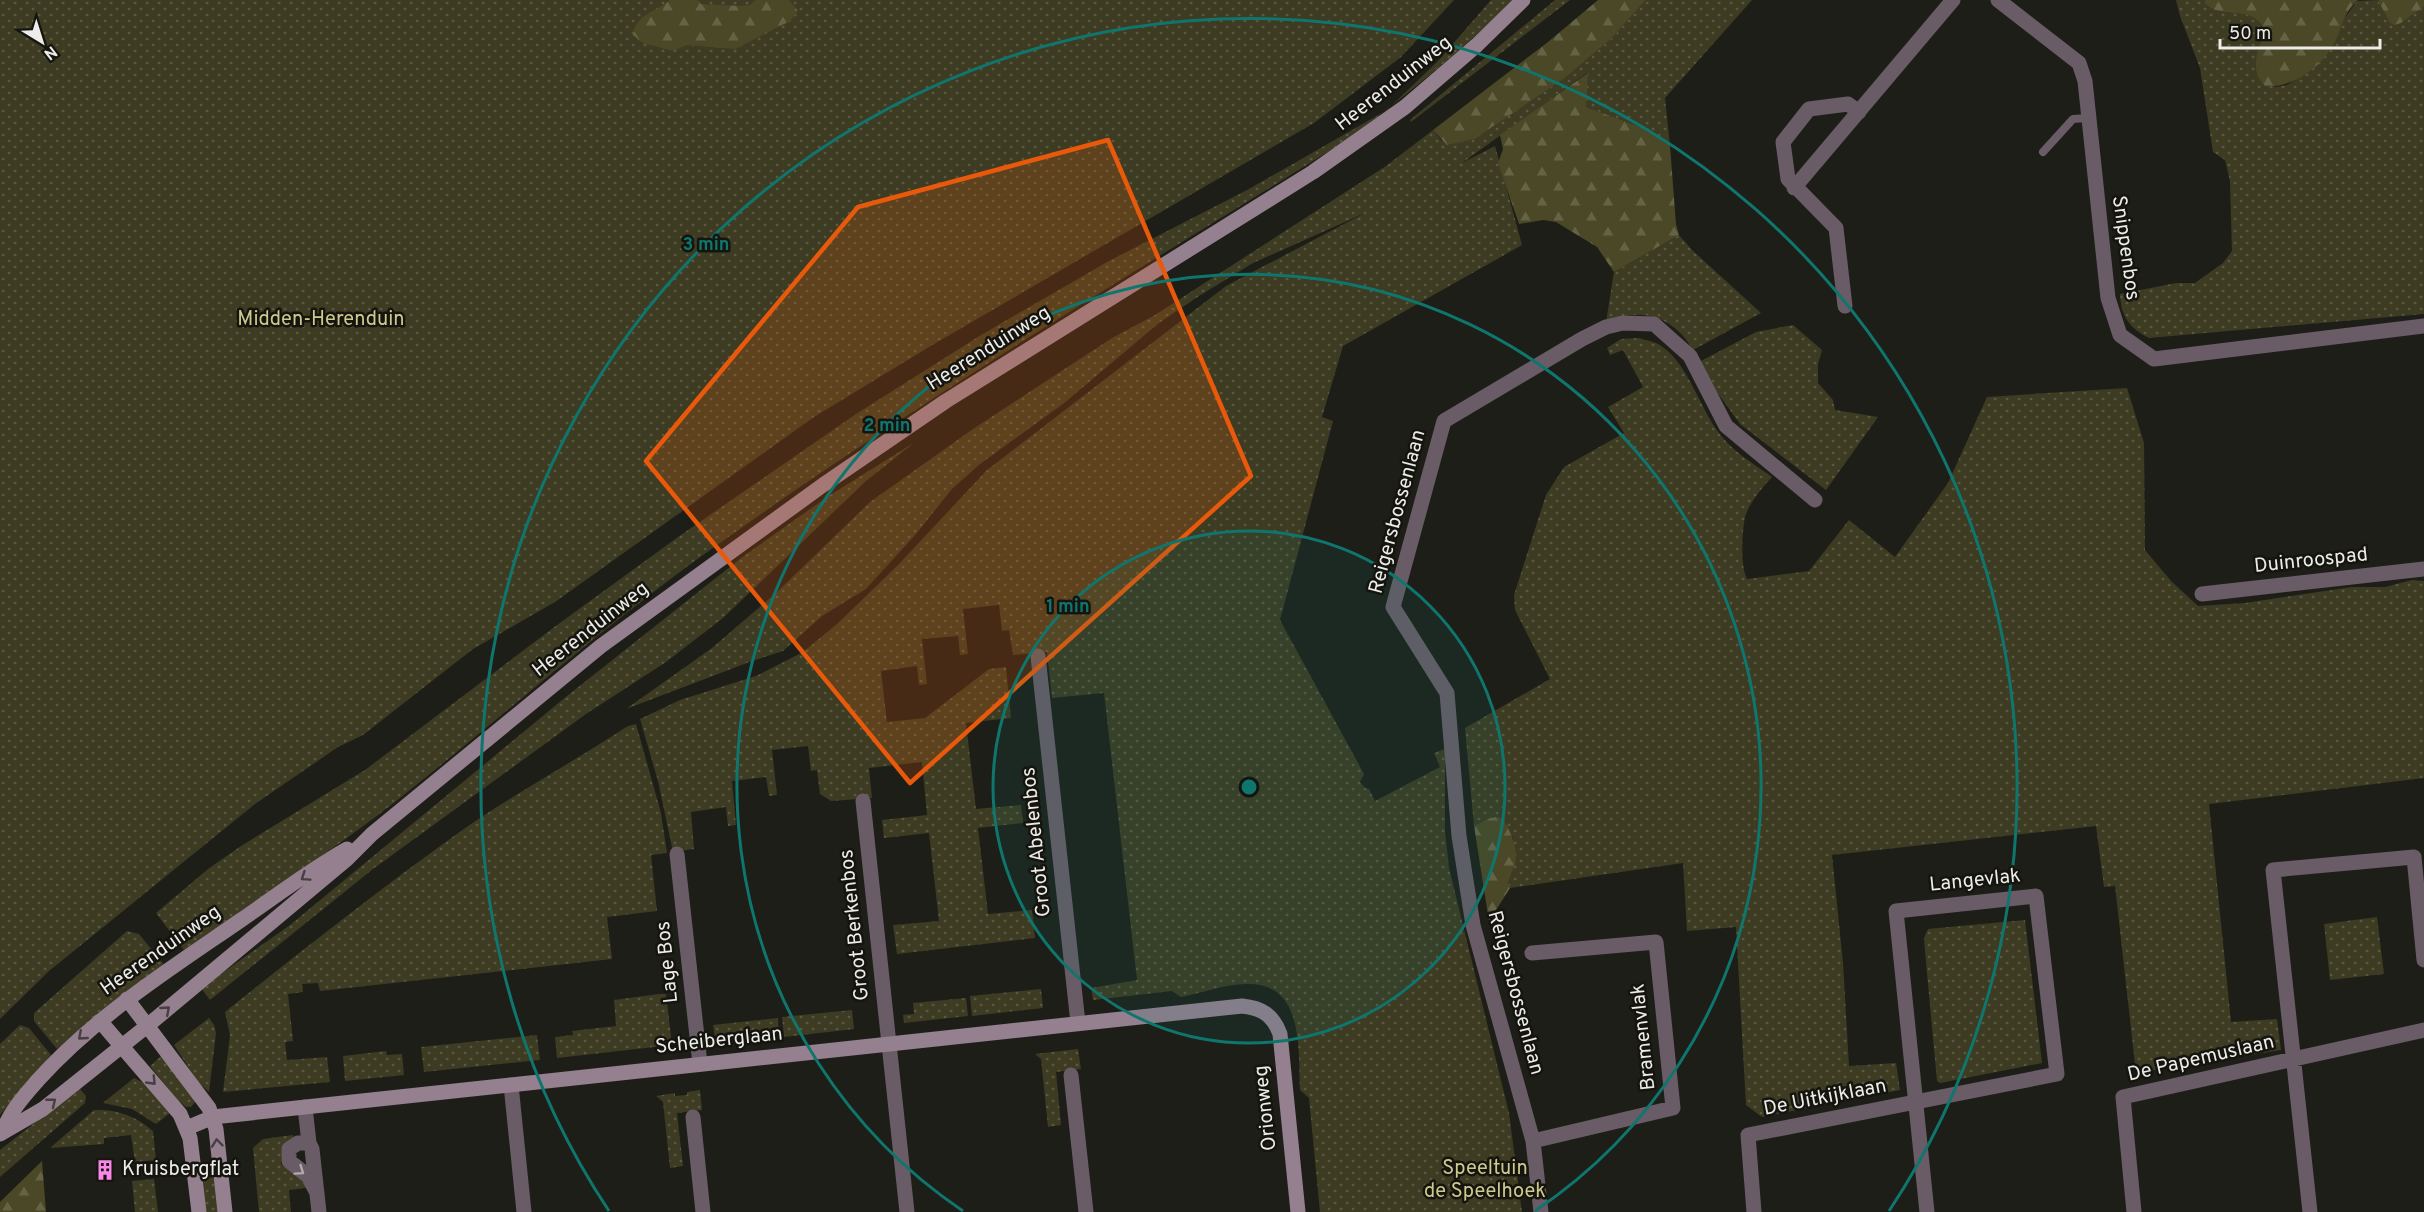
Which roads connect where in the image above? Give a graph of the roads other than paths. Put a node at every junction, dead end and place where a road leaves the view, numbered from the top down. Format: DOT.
graph roads {
  1 [pos="1523,0"];
  2 [pos="1953,0"];
  3 [pos="1998,0"];
  4 [pos="1859,112"];
  5 [pos="2088,118"];
  6 [pos="2043,152"];
  7 [pos="1794,188"];
  8 [pos="1845,306"];
  9 [pos="2424,326"];
  10 [pos="1815,500"];
  11 [pos="2424,569"];
  12 [pos="2202,594"];
  13 [pos="1038,656"];
  14 [pos="863,801"];
  15 [pos="372,834"];
  16 [pos="677,855"];
  17 [pos="1532,953"];
  18 [pos="2424,960"];
  19 [pos="127,999"];
  20 [pos="1258,1009"];
  21 [pos="100,1021"];
  22 [pos="1078,1023"];
  23 [pos="147,1026"];
  24 [pos="2424,1030"];
  25 [pos="889,1044"];
  26 [pos="121,1047"];
  27 [pos="2293,1060"];
  28 [pos="700,1064"];
  29 [pos="1071,1075"];
  30 [pos="511,1085"];
  31 [pos="1916,1102"];
  32 [pos="305,1107"];
  33 [pos="213,1117"];
  34 [pos="693,1117"];
  35 [pos="187,1128"];
  36 [pos="1,1133"];
  37 [pos="1533,1141"];
  38 [pos="309,1143"];
  39 [pos="317,1193"];
  40 [pos="199,1212"];
  41 [pos="225,1212"];
  42 [pos="319,1212"];
  43 [pos="524,1212"];
  44 [pos="704,1212"];
  45 [pos="907,1212"];
  46 [pos="1086,1212"];
  47 [pos="1298,1212"];
  48 [pos="1541,1212"];
  49 [pos="1754,1212"];
  50 [pos="1928,1212"];
  51 [pos="2134,1212"];
  52 [pos="2310,1212"];
  1 -- 15 [label="street, Heerenduinweg"];
  2 -- 4 [label="street"];
  3 -- 5 [label="street, Snippenbos"];
  4 -- 7 [label="street"];
  4 -- 7 [label="street"];
  5 -- 6 [label="lane"];
  5 -- 9 [label="street, Snippenbos"];
  7 -- 8 [label="street"];
  10 -- 37 [label="street, Reigersbossenlaan"];
  11 -- 12 [label="street, Duinroospad"];
  13 -- 22 [label="street, Groot Abelenbos"];
  14 -- 25 [label="street, Groot Berkenbos"];
  15 -- 19 [label="street, Heerenduinweg, one-way"];
  23 -- 15 [label="street, Heerenduinweg, one-way"];
  16 -- 28 [label="street, Lage Bos"];
  17 -- 37 [label="street, Bramenvlak"];
  18 -- 27 [label="street"];
  19 -- 21 [label="street, Heerenduinweg"];
  19 -- 23 [label="street"];
  20 -- 22 [label="street, Scheiberglaan"];
  20 -- 47 [label="street, Orionweg"];
  21 -- 26 [label="street"];
  21 -- 36 [label="street, Heerenduinweg, one-way"];
  22 -- 25 [label="street, Scheiberglaan"];
  23 -- 26 [label="street, Heerenduinweg"];
  23 -- 33 [label="street"];
  24 -- 27 [label="street"];
  25 -- 28 [label="street, Scheiberglaan"];
  25 -- 45 [label="street, Groot Berkenbos"];
  26 -- 35 [label="street, one-way"];
  36 -- 26 [label="street, Heerenduinweg, one-way"];
  27 -- 51 [label="street, De Papemuslaan"];
  27 -- 52 [label="street"];
  28 -- 30 [label="street, Scheiberglaan"];
  29 -- 46 [label="street"];
  30 -- 32 [label="street, Scheiberglaan"];
  30 -- 43 [label="street"];
  31 -- 31 [label="street, Langevlak"];
  31 -- 49 [label="street, De Uitkijklaan"];
  31 -- 50 [label="street, Langevlak"];
  32 -- 33 [label="street, Scheiberglaan"];
  32 -- 38 [label="street"];
  33 -- 35 [label="street, Scheiberglaan"];
  41 -- 33 [label="street, one-way"];
  34 -- 44 [label="street"];
  35 -- 40 [label="street"];
  37 -- 48 [label="street, Reigersbossenlaan"];
  38 -- 39 [label="street"];
  38 -- 39 [label="street, one-way"];
  39 -- 42 [label="street"];
}
